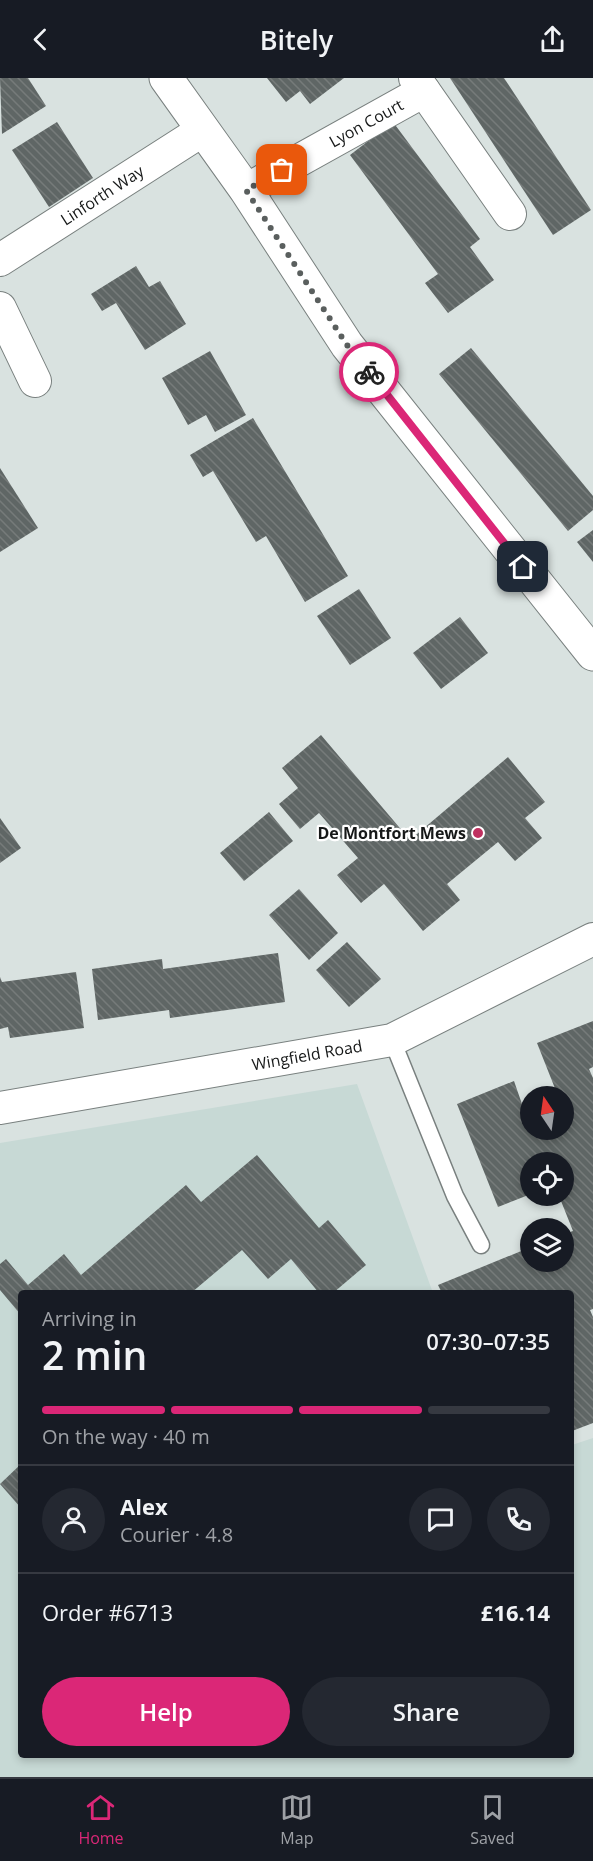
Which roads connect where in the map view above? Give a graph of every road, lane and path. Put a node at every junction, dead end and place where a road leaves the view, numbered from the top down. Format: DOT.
graph roads {
  1 [pos="166,78"];
  2 [pos="419,84"];
  3 [pos="203,130"];
  4 [pos="246,190"];
  5 [pos="510,214"];
  6 [pos="0,260"];
  7 [pos="0,308"];
  8 [pos="35,381"];
  9 [pos="593,654"];
  10 [pos="593,939"];
  11 [pos="392,1040"];
  12 [pos="0,1108"];
  13 [pos="482,1245"];
  1 -- 3 [label="street"];
  2 -- 4 [label="street, Lyon Court"];
  2 -- 5 [label="street, Lyon Court"];
  3 -- 4 [label="street"];
  3 -- 6 [label="street, Linforth Way"];
  4 -- 9 [label="street"];
  7 -- 8 [label="street"];
  10 -- 11 [label="street, Wingfield Road"];
  11 -- 12 [label="street, Wingfield Road"];
  11 -- 13 [label="lane"];
}
